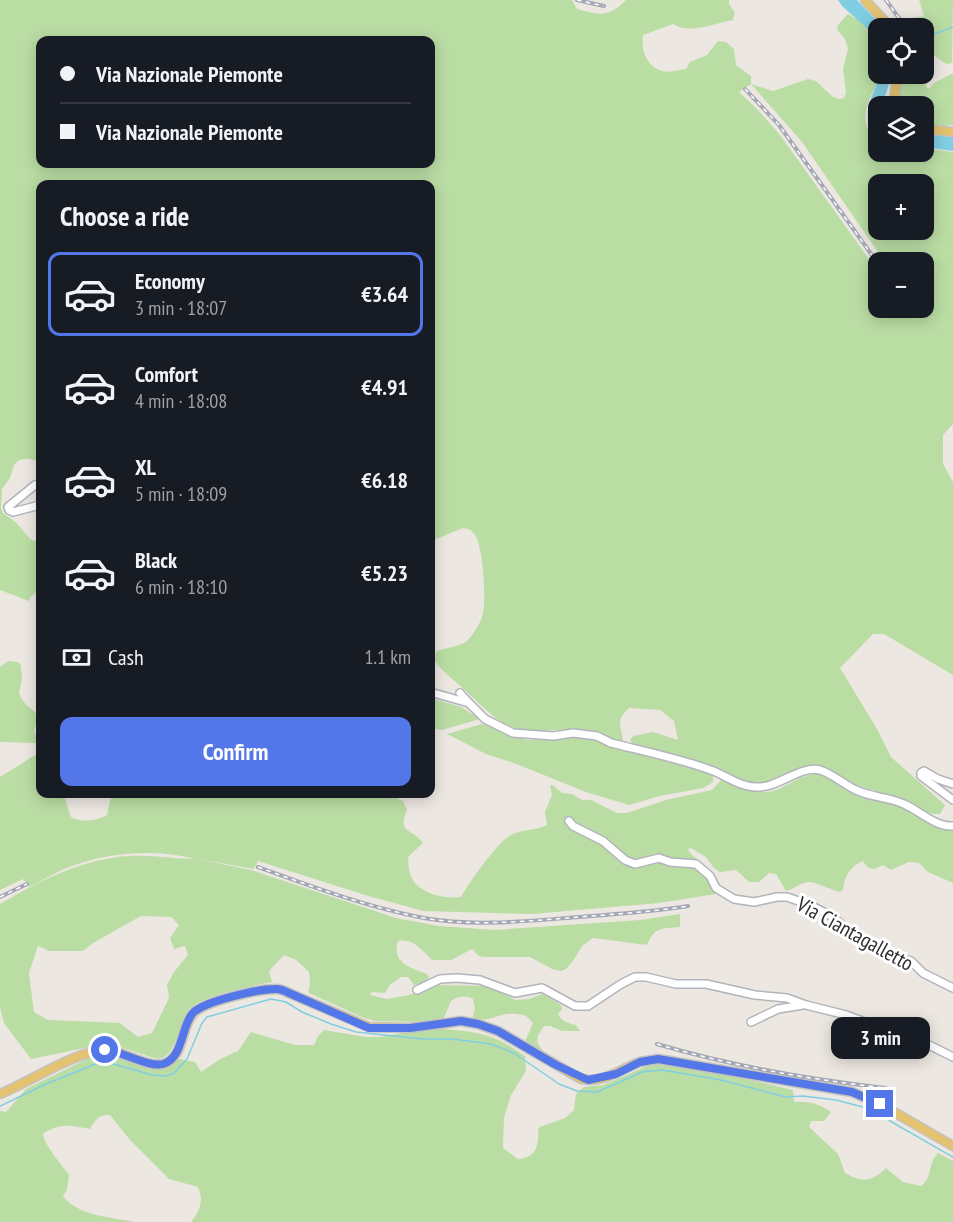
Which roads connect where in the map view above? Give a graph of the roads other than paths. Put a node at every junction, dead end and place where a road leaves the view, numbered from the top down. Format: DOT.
graph roads {
  1 [pos="865,0"];
  2 [pos="882,18"];
  3 [pos="934,130"];
  4 [pos="953,132"];
  5 [pos="35,484"];
  6 [pos="36,506"];
  7 [pos="435,693"];
  8 [pos="460,693"];
  9 [pos="469,703"];
  10 [pos="953,784"];
  11 [pos="953,801"];
  12 [pos="568,821"];
  13 [pos="953,826"];
  14 [pos="953,988"];
  15 [pos="417,990"];
  16 [pos="806,1005"];
  17 [pos="751,1022"];
  18 [pos="953,1057"];
  19 [pos="0,1094"];
  20 [pos="953,1146"];
  1 -- 2 [label="main road"];
  3 -- 4 [label="main road"];
  5 -- 6 [label="street"];
  7 -- 9 [label="street"];
  8 -- 9 [label="street"];
  9 -- 13 [label="street"];
  10 -- 11 [label="street"];
  12 -- 14 [label="street, Via Ciantagalletto"];
  15 -- 16 [label="street"];
  16 -- 17 [label="street"];
  16 -- 18 [label="street"];
  19 -- 20 [label="main road"];
}
